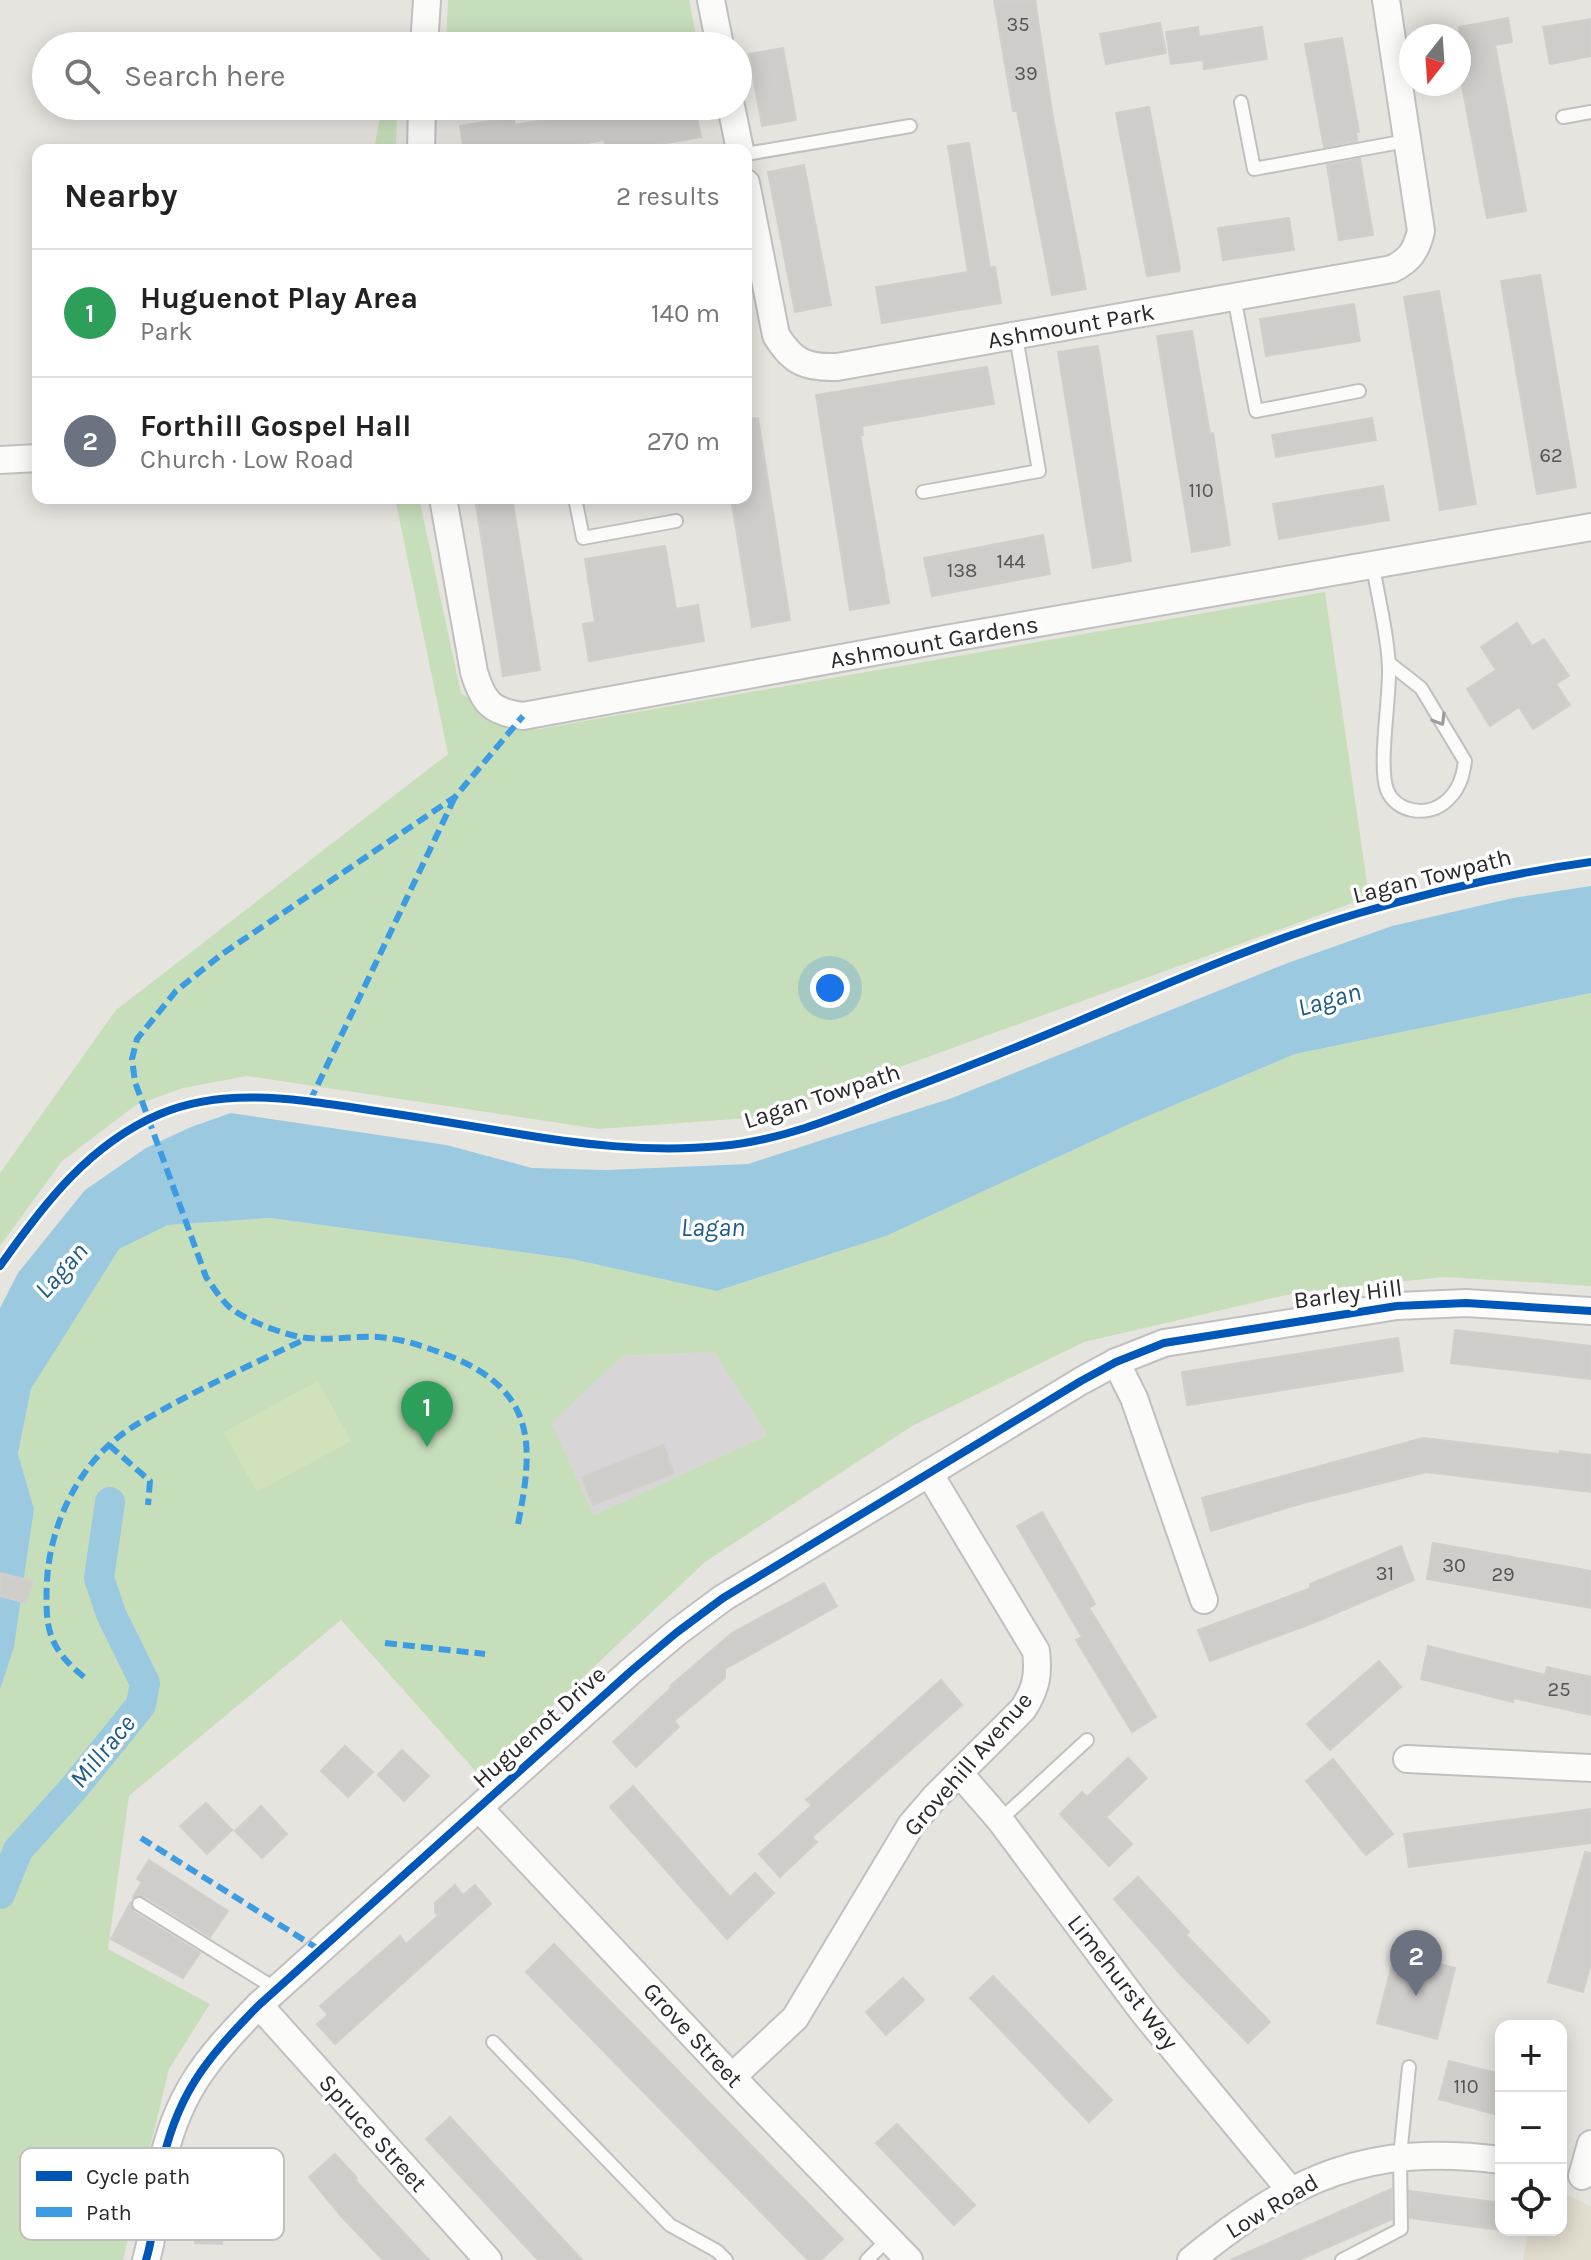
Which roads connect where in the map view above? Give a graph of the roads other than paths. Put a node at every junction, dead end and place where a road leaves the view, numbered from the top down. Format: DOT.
graph roads {
  1 [pos="427,0"];
  2 [pos="711,0"];
  3 [pos="1386,0"];
  4 [pos="425,32"];
  5 [pos="717,32"];
  6 [pos="1241,102"];
  7 [pos="1591,112"];
  8 [pos="1563,117"];
  9 [pos="422,120"];
  10 [pos="734,120"];
  11 [pos="910,126"];
  12 [pos="1406,141"];
  13 [pos="421,144"];
  14 [pos="739,144"];
  15 [pos="752,153"];
  16 [pos="752,213"];
  17 [pos="1234,297"];
  18 [pos="1016,336"];
  19 [pos="1359,391"];
  20 [pos="32,458"];
  21 [pos="0,460"];
  22 [pos="923,492"];
  23 [pos="444,504"];
  24 [pos="576,504"];
  25 [pos="676,521"];
  26 [pos="1591,527"];
  27 [pos="1373,565"];
  28 [pos="1389,663"];
  29 [pos="1591,1311"];
  30 [pos="1116,1362"];
  31 [pos="929,1473"];
  32 [pos="1204,1600"];
  33 [pos="1087,1740"];
  34 [pos="1407,1759"];
  35 [pos="1591,1768"];
  36 [pos="959,1773"];
  37 [pos="479,1808"];
  38 [pos="1000,1820"];
  39 [pos="139,1904"];
  40 [pos="268,1997"];
  41 [pos="493,2042"];
  42 [pos="1409,2067"];
  43 [pos="732,2077"];
  44 [pos="1591,2144"];
  45 [pos="168,2148"];
  46 [pos="1400,2156"];
  47 [pos="1495,2159"];
  48 [pos="1578,2175"];
  49 [pos="1290,2190"];
  50 [pos="888,2239"];
  51 [pos="149,2240"];
  52 [pos="146,2260"];
  53 [pos="488,2260"];
  54 [pos="726,2260"];
  55 [pos="867,2260"];
  56 [pos="909,2260"];
  57 [pos="1191,2260"];
  58 [pos="1342,2260"];
  1 -- 4 [label="street"];
  2 -- 5 [label="street"];
  3 -- 12 [label="street, Ashmount Park"];
  6 -- 12 [label="lane"];
  7 -- 8 [label="lane"];
  9 -- 13 [label="street"];
  10 -- 14 [label="street"];
  11 -- 15 [label="lane"];
  12 -- 17 [label="street, Ashmount Park"];
  16 -- 18 [label="street, Ashmount Park"];
  17 -- 18 [label="street, Ashmount Park"];
  17 -- 19 [label="lane"];
  18 -- 22 [label="lane"];
  20 -- 21 [label="street"];
  23 -- 27 [label="street, Ashmount Gardens"];
  24 -- 25 [label="lane"];
  26 -- 27 [label="street, Ashmount Gardens"];
  27 -- 28 [label="lane"];
  28 -- 28 [label="lane, one-way"];
  29 -- 30 [label="street, Barley Hill"];
  30 -- 31 [label="street, Huguenot Drive"];
  30 -- 32 [label="street"];
  31 -- 36 [label="street, Grovehill Avenue"];
  31 -- 37 [label="street, Huguenot Drive"];
  33 -- 38 [label="lane"];
  34 -- 35 [label="street"];
  36 -- 38 [label="street, Limehurst Way"];
  36 -- 43 [label="street, Grovehill Avenue"];
  37 -- 40 [label="street, Huguenot Drive"];
  37 -- 43 [label="street, Grove Street"];
  38 -- 49 [label="street, Limehurst Way"];
  39 -- 40 [label="lane"];
  40 -- 45 [label="street, Huguenot Drive"];
  40 -- 53 [label="street, Spruce Street"];
  41 -- 54 [label="lane"];
  42 -- 46 [label="lane"];
  43 -- 50 [label="street, Grove Street"];
  44 -- 48 [label="street"];
  46 -- 47 [label="street, Low Road"];
  46 -- 49 [label="street, Low Road"];
  46 -- 58 [label="lane"];
  49 -- 57 [label="street, Low Road"];
  50 -- 55 [label="lane"];
  50 -- 56 [label="street, Grove Street"];
  51 -- 52 [label="street, Huguenot Drive"];
}
